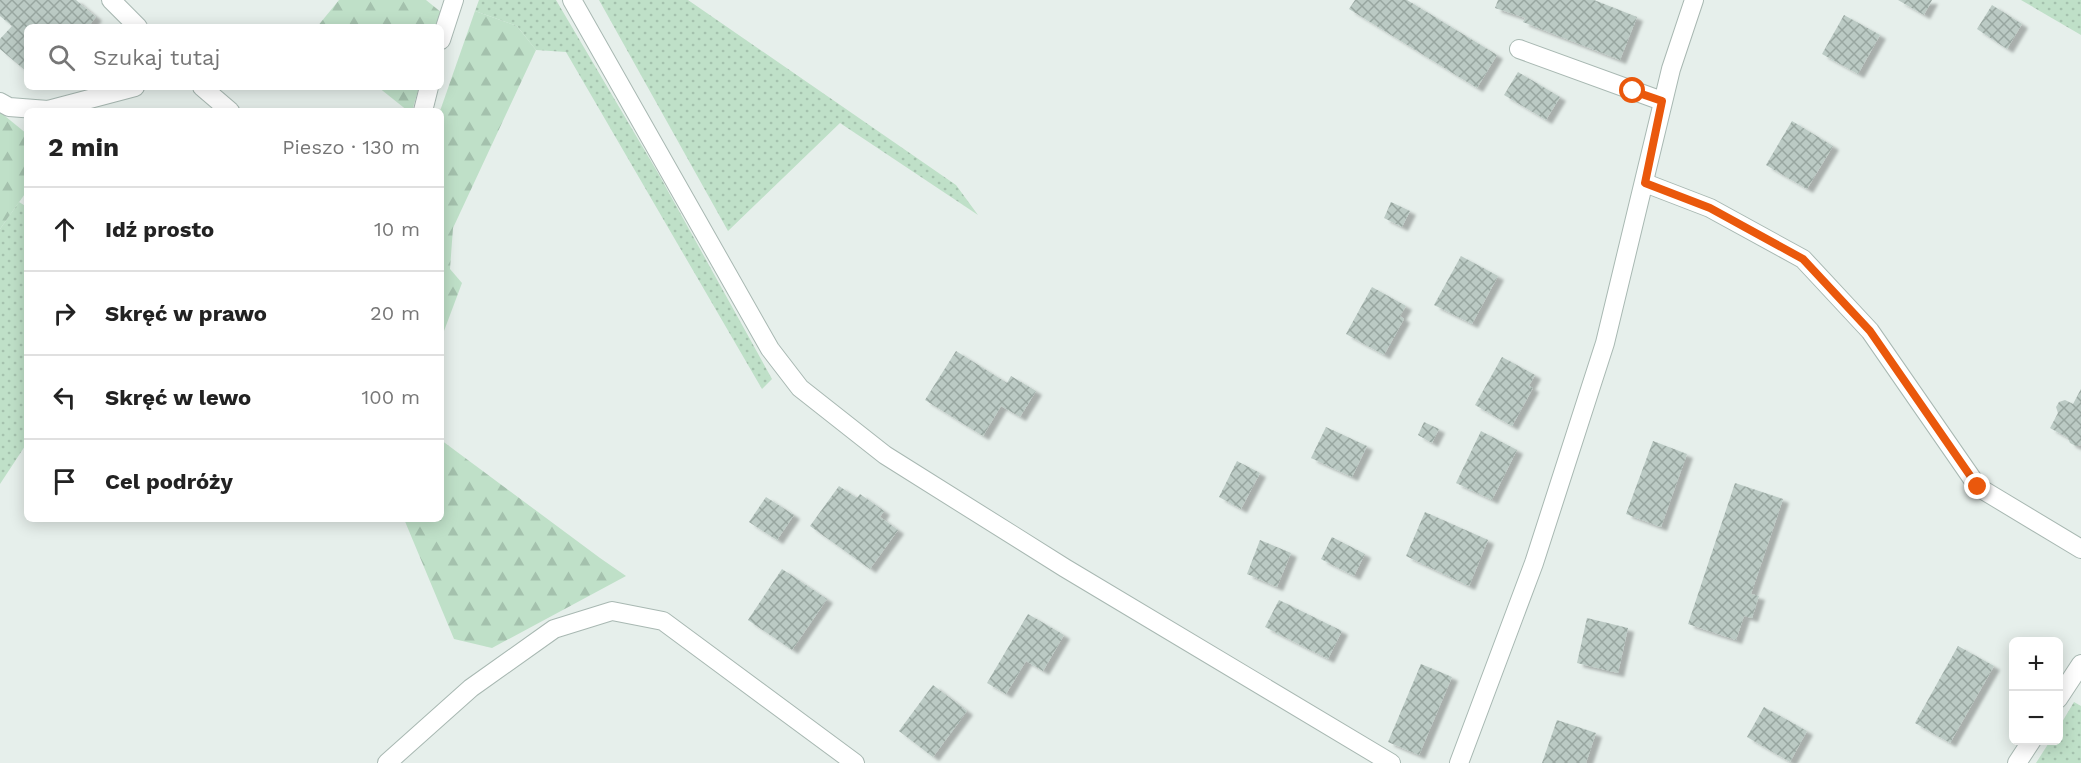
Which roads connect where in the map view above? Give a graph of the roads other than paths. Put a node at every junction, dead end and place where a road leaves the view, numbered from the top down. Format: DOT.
graph roads {
  1 [pos="111,0"];
  2 [pos="454,0"];
  3 [pos="572,0"];
  4 [pos="1694,0"];
  5 [pos="135,24"];
  6 [pos="444,31"];
  7 [pos="1519,50"];
  8 [pos="124,90"];
  9 [pos="206,90"];
  10 [pos="428,90"];
  11 [pos="1662,101"];
  12 [pos="0,102"];
  13 [pos="24,108"];
  14 [pos="56,108"];
  15 [pos="226,108"];
  16 [pos="424,108"];
  17 [pos="1645,183"];
  18 [pos="2081,549"];
  19 [pos="2081,664"];
  20 [pos="2063,691"];
  21 [pos="2029,745"];
  22 [pos="387,763"];
  23 [pos="855,763"];
  24 [pos="1391,763"];
  25 [pos="1459,763"];
  26 [pos="2017,763"];
  1 -- 5 [label="street"];
  2 -- 6 [label="street"];
  3 -- 24 [label="street"];
  4 -- 11 [label="street"];
  7 -- 11 [label="street"];
  8 -- 14 [label="street"];
  9 -- 15 [label="street"];
  10 -- 16 [label="street"];
  11 -- 17 [label="street"];
  12 -- 13 [label="street"];
  17 -- 18 [label="street"];
  17 -- 25 [label="street"];
  19 -- 20 [label="street"];
  21 -- 26 [label="street"];
  22 -- 23 [label="street"];
}
